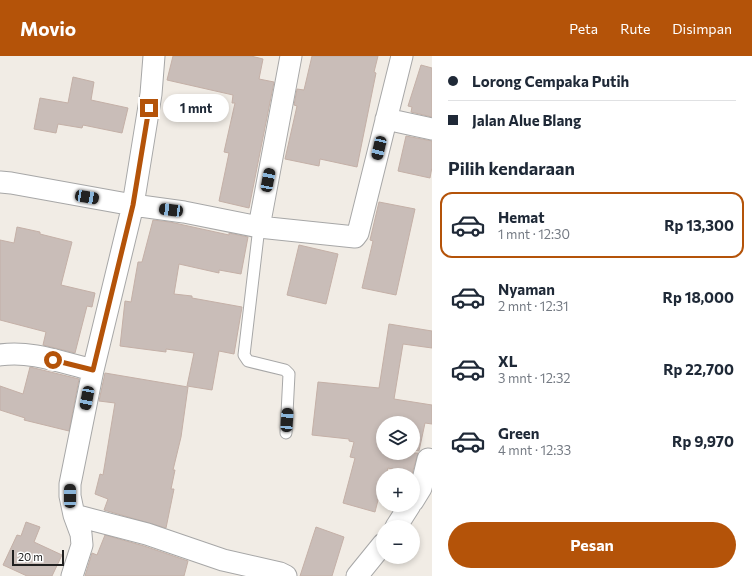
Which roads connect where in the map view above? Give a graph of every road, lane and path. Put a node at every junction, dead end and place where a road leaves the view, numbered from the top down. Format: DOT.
graph roads {
  1 [pos="154,56"];
  2 [pos="291,56"];
  3 [pos="402,56"];
  4 [pos="386,119"];
  5 [pos="432,129"];
  6 [pos="0,182"];
  7 [pos="133,205"];
  8 [pos="259,227"];
  9 [pos="0,355"];
  10 [pos="93,370"];
  11 [pos="286,433"];
  12 [pos="428,459"];
  13 [pos="422,495"];
  14 [pos="74,515"];
  15 [pos="376,553"];
  16 [pos="72,576"];
  17 [pos="286,576"];
  18 [pos="357,576"];
  1 -- 7 [label="street"];
  2 -- 8 [label="street"];
  3 -- 4 [label="street"];
  4 -- 5 [label="street"];
  4 -- 8 [label="street"];
  6 -- 7 [label="street"];
  7 -- 8 [label="street"];
  7 -- 10 [label="street"];
  8 -- 11 [label="lane"];
  9 -- 10 [label="street"];
  10 -- 14 [label="street"];
  12 -- 13 [label="street"];
  14 -- 16 [label="street"];
  14 -- 17 [label="street"];
  15 -- 18 [label="street"];
}
